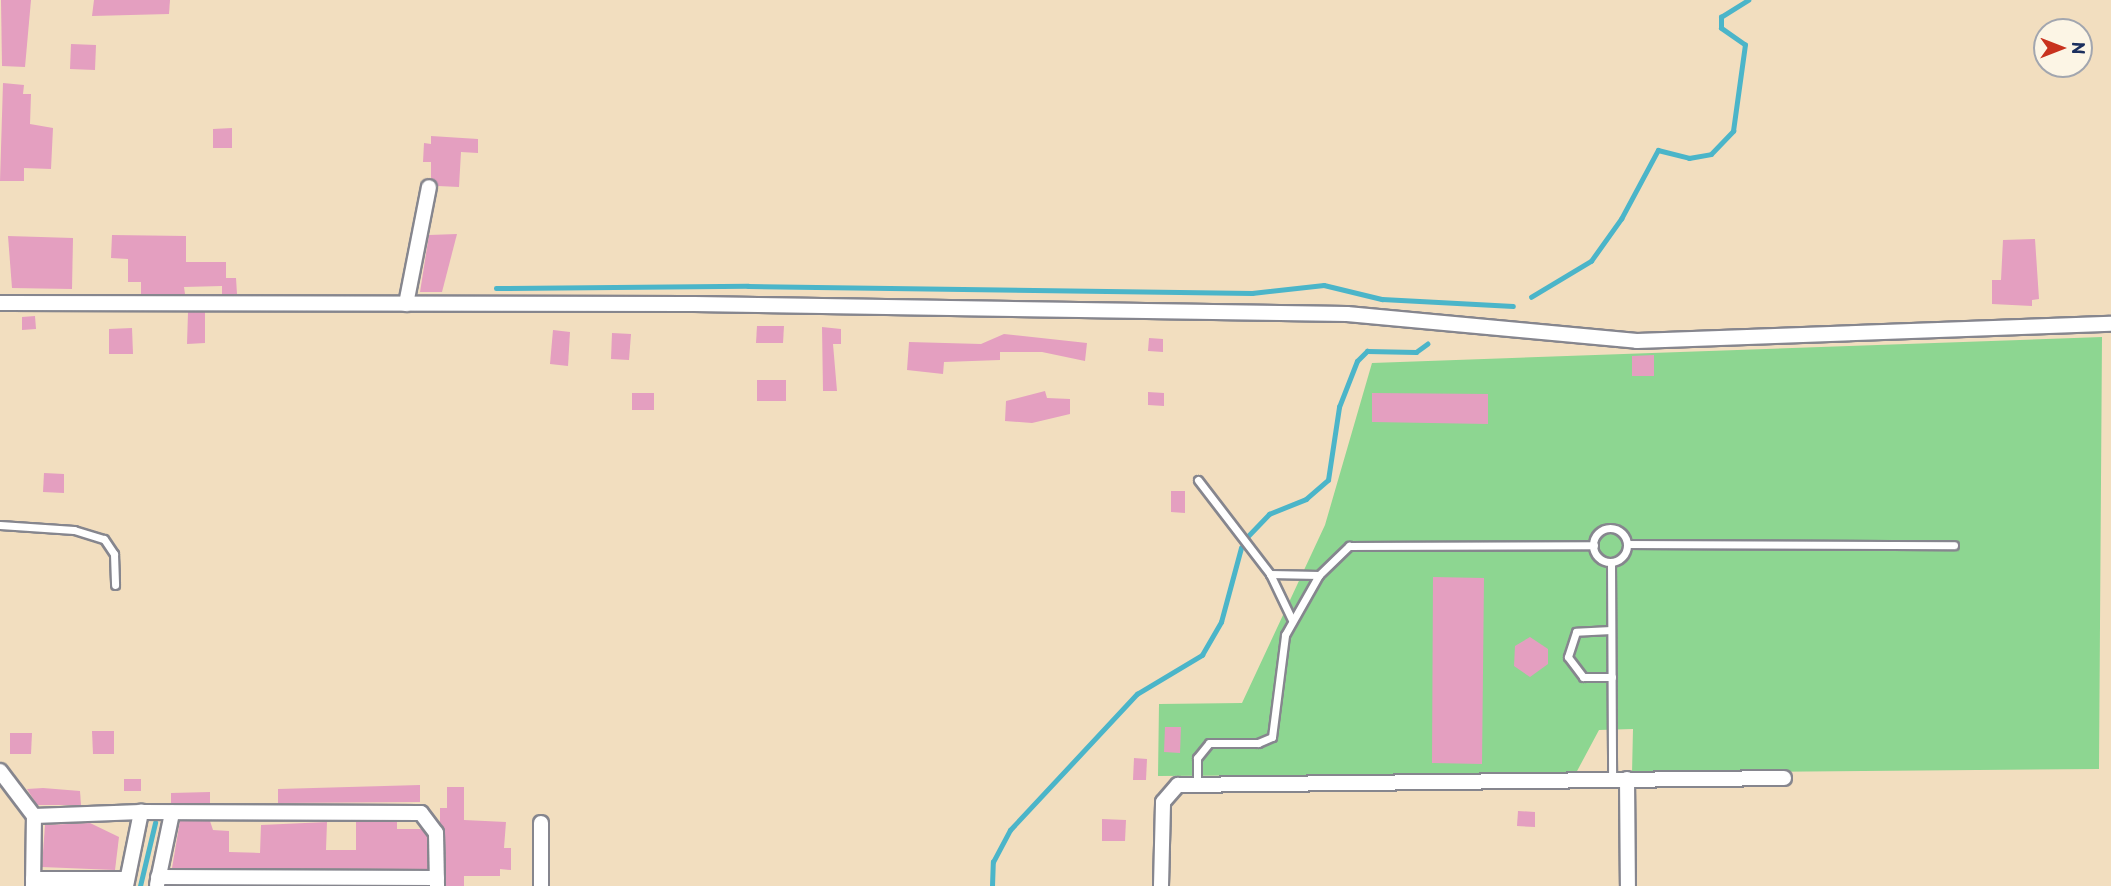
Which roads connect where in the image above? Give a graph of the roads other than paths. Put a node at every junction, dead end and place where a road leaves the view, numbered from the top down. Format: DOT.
graph roads {
  1 [pos="429,187"];
  2 [pos="0,303"];
  3 [pos="406,304"];
  4 [pos="2111,324"];
  5 [pos="1198,480"];
  6 [pos="0,525"];
  7 [pos="1627,544"];
  8 [pos="1594,545"];
  9 [pos="1954,545"];
  10 [pos="1611,562"];
  11 [pos="1270,574"];
  12 [pos="1319,575"];
  13 [pos="115,585"];
  14 [pos="1292,620"];
  15 [pos="1611,630"];
  16 [pos="1612,677"];
  17 [pos="0,771"];
  18 [pos="1784,777"];
  19 [pos="1612,779"];
  20 [pos="1627,779"];
  21 [pos="1197,783"];
  22 [pos="141,812"];
  23 [pos="172,813"];
  24 [pos="34,816"];
  25 [pos="541,823"];
  26 [pos="126,882"];
  27 [pos="158,882"];
  28 [pos="437,882"];
  29 [pos="33,883"];
  30 [pos="541,886"];
  31 [pos="1161,886"];
  32 [pos="1628,886"];
  1 -- 3 [label="street"];
  2 -- 3 [label="street"];
  3 -- 4 [label="street"];
  5 -- 11 [label="lane"];
  6 -- 13 [label="lane"];
  7 -- 8 [label="lane"];
  7 -- 9 [label="lane"];
  7 -- 10 [label="lane"];
  8 -- 10 [label="lane"];
  8 -- 12 [label="lane"];
  10 -- 15 [label="lane"];
  11 -- 12 [label="lane"];
  11 -- 14 [label="lane"];
  12 -- 14 [label="lane"];
  14 -- 21 [label="lane"];
  15 -- 16 [label="lane"];
  15 -- 16 [label="lane"];
  16 -- 19 [label="lane"];
  17 -- 24 [label="street"];
  18 -- 20 [label="street"];
  19 -- 20 [label="street"];
  19 -- 21 [label="street"];
  20 -- 32 [label="street"];
  21 -- 31 [label="street"];
  22 -- 23 [label="street"];
  22 -- 24 [label="street"];
  22 -- 26 [label="street"];
  23 -- 27 [label="street"];
  23 -- 28 [label="street"];
  24 -- 29 [label="street"];
  25 -- 30 [label="street"];
  26 -- 29 [label="street"];
  27 -- 28 [label="street"];
}
